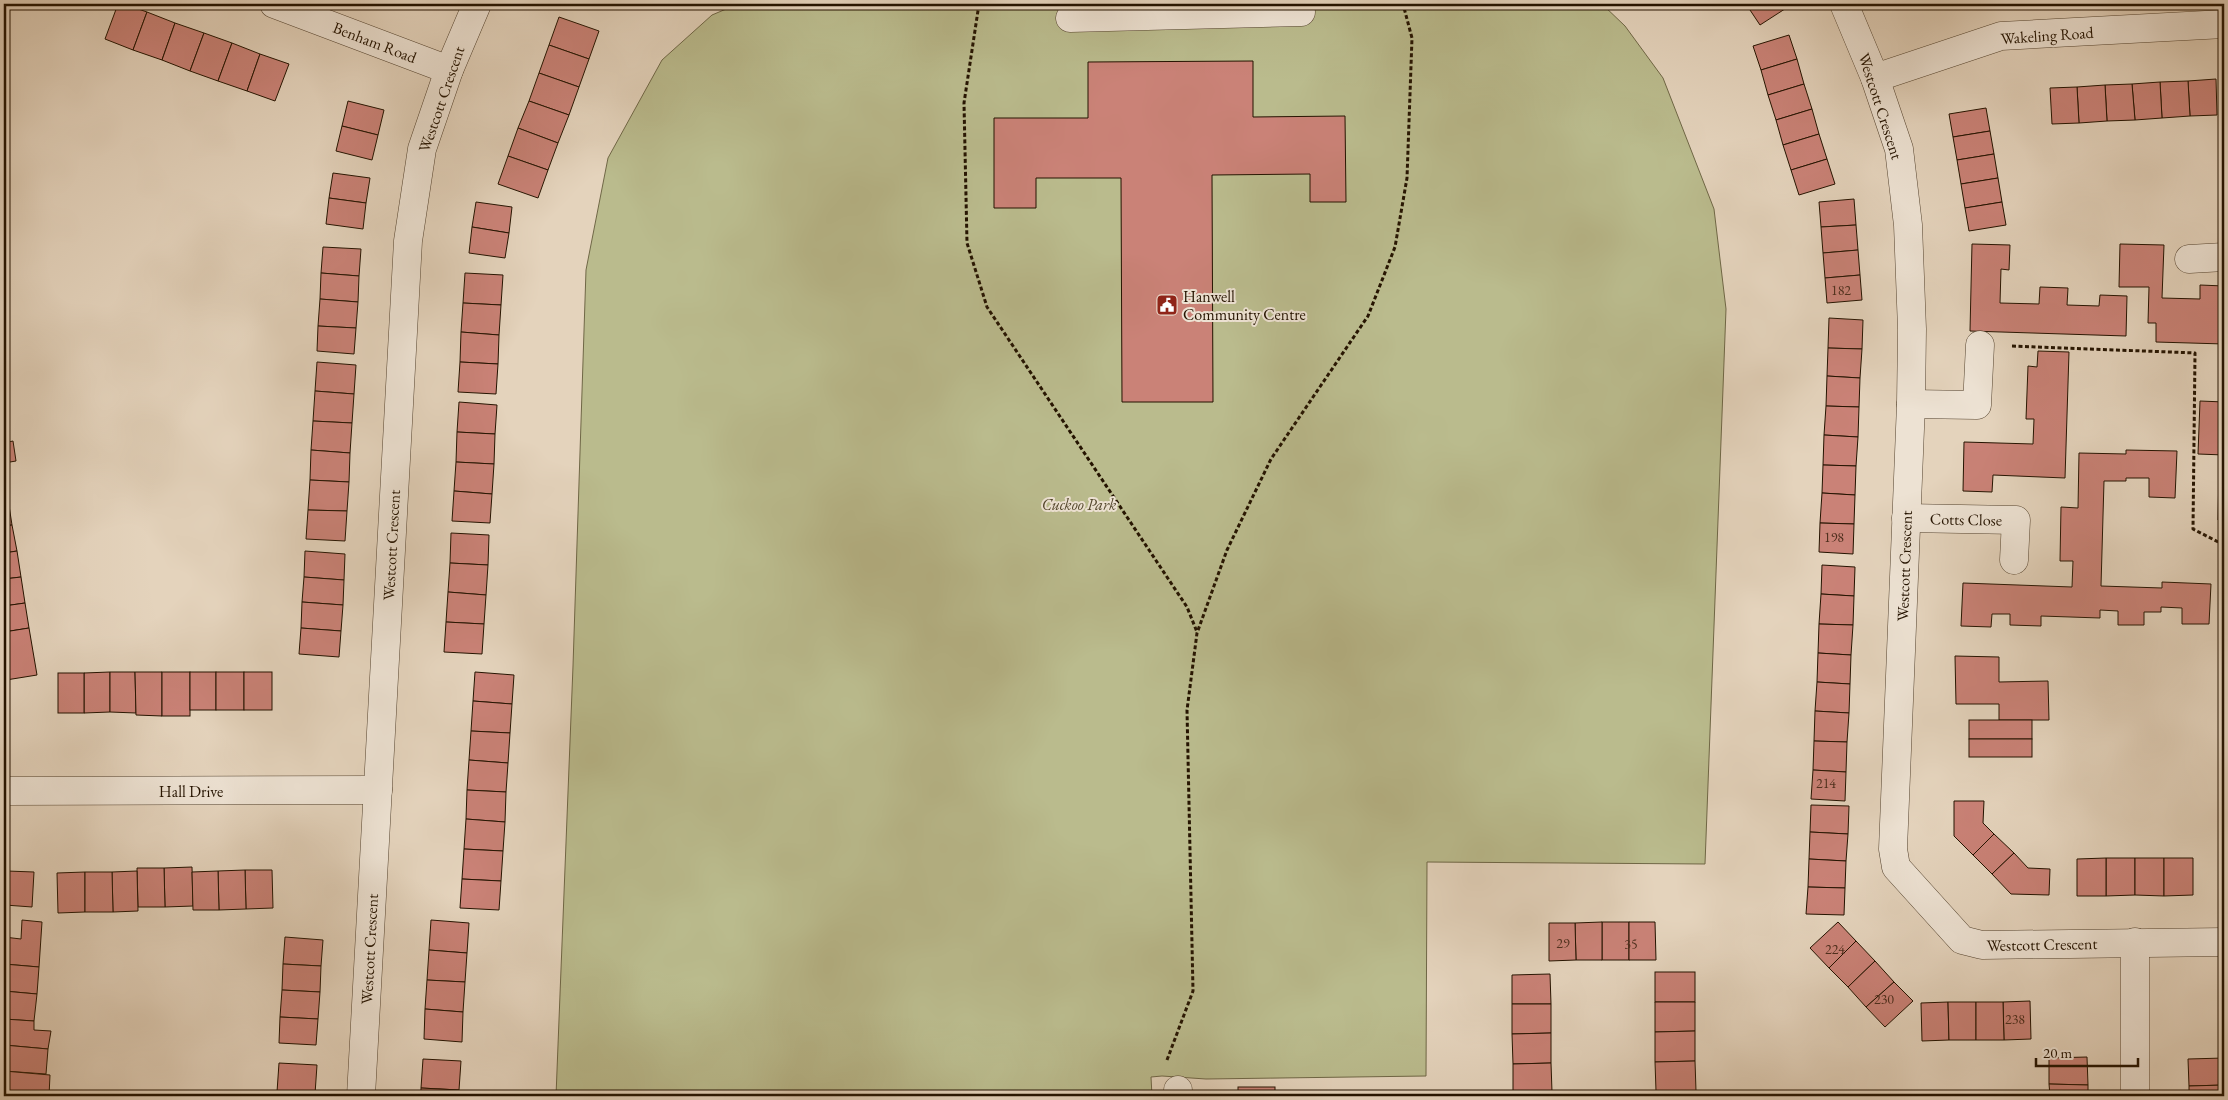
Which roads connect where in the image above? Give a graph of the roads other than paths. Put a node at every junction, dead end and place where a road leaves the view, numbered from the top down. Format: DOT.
graph roads {
  1 [pos="274,4"];
  2 [pos="477,4"];
  3 [pos="1079,4"];
  4 [pos="1293,4"];
  5 [pos="1844,4"];
  6 [pos="2224,24"];
  7 [pos="449,70"];
  8 [pos="1875,78"];
  9 [pos="2224,258"];
  10 [pos="2189,259"];
  11 [pos="1980,345"];
  12 [pos="1911,404"];
  13 [pos="1906,518"];
  14 [pos="2014,560"];
  15 [pos="378,790"];
  16 [pos="4,791"];
  17 [pos="2135,942"];
  18 [pos="2224,942"];
  19 [pos="361,1096"];
  20 [pos="2135,1096"];
  1 -- 7 [label="street, Benham Road"];
  2 -- 7 [label="street, Westcott Crescent"];
  3 -- 4 [label="street"];
  5 -- 8 [label="street, Westcott Crescent"];
  6 -- 8 [label="street, Wakeling Road"];
  7 -- 15 [label="street, Westcott Crescent"];
  8 -- 12 [label="street, Westcott Crescent"];
  9 -- 10 [label="street"];
  11 -- 12 [label="street"];
  12 -- 13 [label="street, Westcott Crescent"];
  13 -- 14 [label="street, Cotts Close"];
  13 -- 17 [label="street, Westcott Crescent"];
  15 -- 16 [label="street, Hall Drive"];
  15 -- 19 [label="street, Westcott Crescent"];
  17 -- 18 [label="street, Westcott Crescent"];
  17 -- 20 [label="street"];
}
